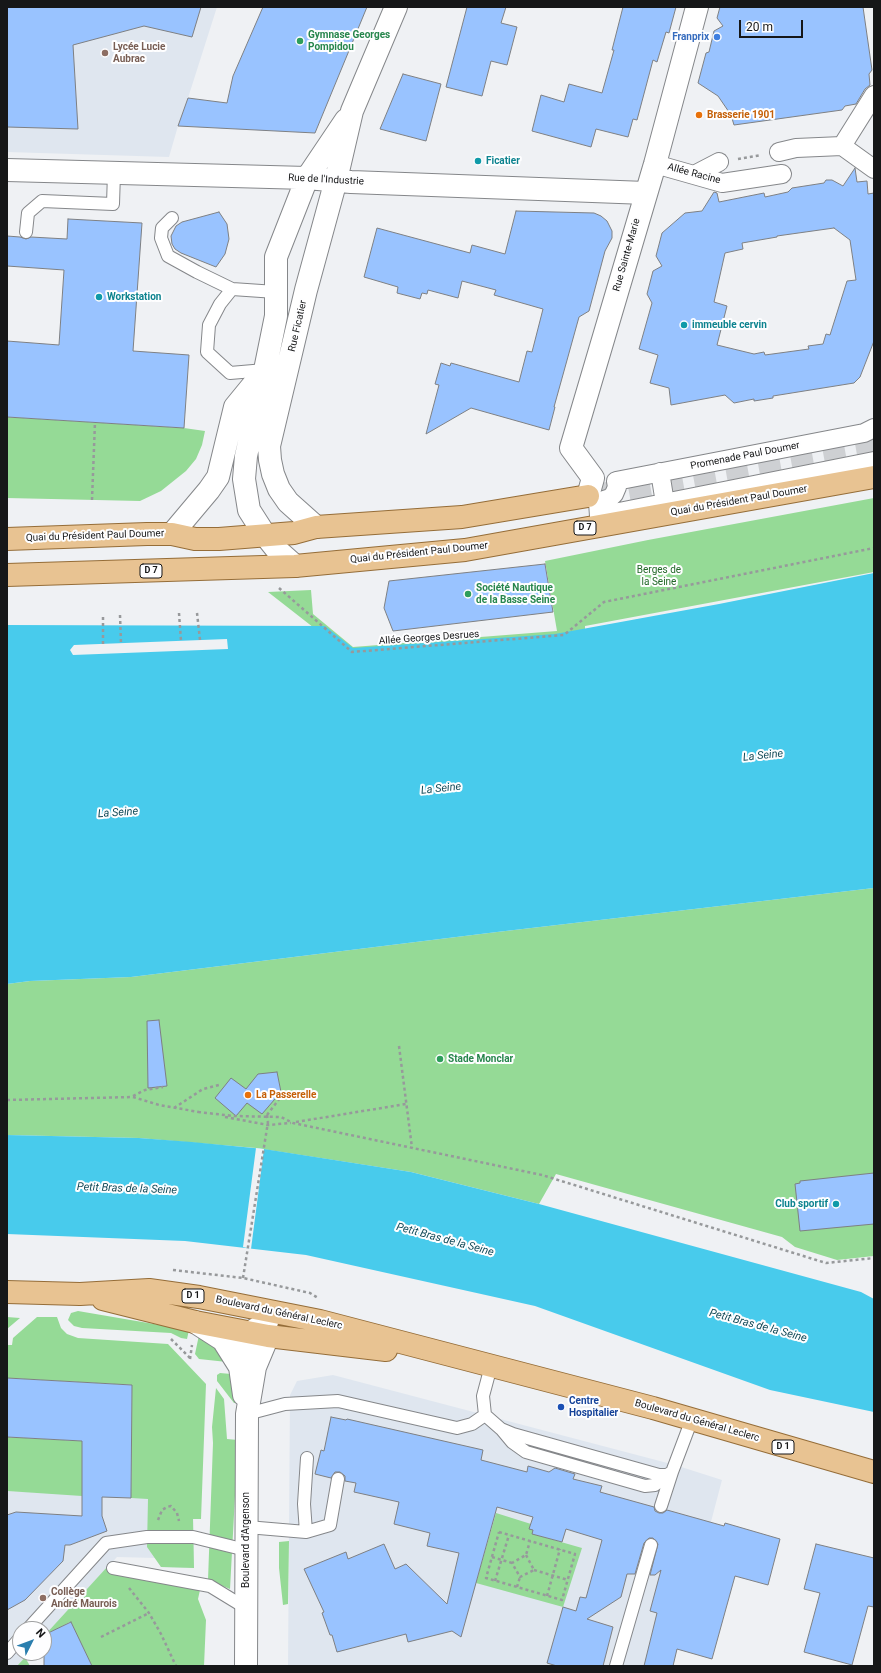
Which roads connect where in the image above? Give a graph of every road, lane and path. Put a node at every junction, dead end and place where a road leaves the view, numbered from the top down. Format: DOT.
graph roads {
  1 [pos="396,7"];
  2 [pos="697,7"];
  3 [pos="874,95"];
  4 [pos="352,111"];
  5 [pos="842,146"];
  6 [pos="779,152"];
  7 [pos="719,162"];
  8 [pos="655,164"];
  9 [pos="874,169"];
  10 [pos="7,170"];
  11 [pos="114,173"];
  12 [pos="782,174"];
  13 [pos="694,175"];
  14 [pos="307,178"];
  15 [pos="336,180"];
  16 [pos="646,193"];
  17 [pos="172,218"];
  18 [pos="26,232"];
  19 [pos="232,289"];
  20 [pos="276,292"];
  21 [pos="266,370"];
  22 [pos="95,422"];
  23 [pos="874,428"];
  24 [pos="874,461"];
  25 [pos="660,472"];
  26 [pos="874,477"];
  27 [pos="588,496"];
  28 [pos="92,500"];
  29 [pos="665,503"];
  30 [pos="316,527"];
  31 [pos="172,534"];
  32 [pos="265,535"];
  33 [pos="7,539"];
  34 [pos="874,548"];
  35 [pos="295,566"];
  36 [pos="7,575"];
  37 [pos="278,587"];
  38 [pos="179,613"];
  39 [pos="197,613"];
  40 [pos="103,616"];
  41 [pos="120,616"];
  42 [pos="200,640"];
  43 [pos="181,641"];
  44 [pos="121,643"];
  45 [pos="103,644"];
  46 [pos="399,1046"];
  47 [pos="219,1085"];
  48 [pos="163,1087"];
  49 [pos="133,1097"];
  50 [pos="280,1098"];
  51 [pos="7,1100"];
  52 [pos="406,1104"];
  53 [pos="174,1108"];
  54 [pos="198,1112"];
  55 [pos="293,1122"];
  56 [pos="268,1124"];
  57 [pos="412,1148"];
  58 [pos="874,1258"];
  59 [pos="7,1292"];
  60 [pos="80,1294"];
  61 [pos="321,1300"];
  62 [pos="303,1318"];
  63 [pos="196,1322"];
  64 [pos="260,1334"];
  65 [pos="168,1337"];
  66 [pos="190,1359"];
  67 [pos="482,1363"];
  68 [pos="240,1367"];
  69 [pos="247,1414"];
  70 [pos="485,1415"];
  71 [pos="692,1419"];
  72 [pos="307,1458"];
  73 [pos="874,1472"];
  74 [pos="670,1473"];
  75 [pos="338,1479"];
  76 [pos="661,1506"];
  77 [pos="246,1526"];
  78 [pos="306,1532"];
  79 [pos="508,1535"];
  80 [pos="530,1541"];
  81 [pos="651,1544"];
  82 [pos="560,1549"];
  83 [pos="246,1550"];
  84 [pos="526,1555"];
  85 [pos="492,1557"];
  86 [pos="501,1560"];
  87 [pos="512,1563"];
  88 [pos="113,1568"];
  89 [pos="534,1570"];
  90 [pos="553,1576"];
  91 [pos="520,1577"];
  92 [pos="568,1580"];
  93 [pos="495,1581"];
  94 [pos="125,1583"];
  95 [pos="518,1587"];
  96 [pos="547,1596"];
  97 [pos="246,1608"];
  98 [pos="149,1613"];
  99 [pos="35,1621"];
  100 [pos="101,1637"];
  101 [pos="176,1666"];
  102 [pos="246,1666"];
  103 [pos="616,1666"];
  1 -- 4 [label="street, Rue Ficatier"];
  2 -- 8 [label="street, Rue Sainte-Marie"];
  3 -- 5 [label="street"];
  4 -- 14 [label="street, Rue Ficatier"];
  4 -- 15 [label="street, Rue Ficatier"];
  5 -- 6 [label="street"];
  5 -- 9 [label="street"];
  6 -- 7 [label="path"];
  7 -- 13 [label="street"];
  8 -- 13 [label="street, Allée Racine"];
  8 -- 16 [label="street, Rue Sainte-Marie"];
  10 -- 11 [label="street, Rue de l'Industrie"];
  11 -- 14 [label="street, Rue de l'Industrie"];
  11 -- 18 [label="lane"];
  12 -- 13 [label="street, Allée Racine"];
  14 -- 15 [label="street, Rue de l'Industrie"];
  14 -- 20 [label="street, Rue Ficatier"];
  15 -- 16 [label="street, Rue de l'Industrie"];
  15 -- 30 [label="street, Rue Ficatier"];
  16 -- 27 [label="street, Rue Sainte-Marie"];
  17 -- 19 [label="lane"];
  19 -- 20 [label="lane"];
  19 -- 21 [label="lane"];
  20 -- 21 [label="street, Rue Ficatier"];
  21 -- 31 [label="street, Rue Ficatier"];
  21 -- 32 [label="street, Rue Ficatier"];
  22 -- 28 [label="path"];
  23 -- 25 [label="street, Promenade Paul Doumer"];
  24 -- 29 [label="street"];
  25 -- 29 [label="street"];
  25 -- 29 [label="street, Promenade Paul Doumer"];
  26 -- 35 [label="main road, Quai du Président Paul Doumer / D 7"];
  27 -- 30 [label="main road, Quai du Président Paul Doumer"];
  30 -- 32 [label="main road, Quai du Président Paul Doumer"];
  31 -- 32 [label="main road, Quai du Président Paul Doumer"];
  31 -- 33 [label="main road, Quai du Président Paul Doumer"];
  32 -- 35 [label="street, Rue Ficatier"];
  34 -- 37 [label="path, Allée Georges Desrues"];
  35 -- 36 [label="main road, Quai du Président Paul Doumer / D 7"];
  38 -- 43 [label="path"];
  39 -- 42 [label="path"];
  40 -- 45 [label="path"];
  41 -- 44 [label="path"];
  46 -- 52 [label="path"];
  47 -- 53 [label="path"];
  48 -- 49 [label="path"];
  49 -- 51 [label="path"];
  49 -- 53 [label="path"];
  50 -- 56 [label="path, bridge"];
  52 -- 55 [label="path"];
  52 -- 57 [label="path"];
  53 -- 54 [label="path"];
  54 -- 55 [label="path"];
  54 -- 56 [label="path"];
  55 -- 56 [label="path"];
  55 -- 57 [label="path"];
  56 -- 61 [label="path"];
  57 -- 58 [label="path"];
  59 -- 60 [label="main road, Boulevard du Général Leclerc / D 1"];
  60 -- 62 [label="main road, Boulevard du Général Leclerc / D 1"];
  60 -- 63 [label="main road, Boulevard du Général Leclerc / D 1"];
  62 -- 64 [label="street"];
  62 -- 67 [label="main road, Boulevard du Général Leclerc / D 1"];
  63 -- 64 [label="main road, Boulevard du Général Leclerc / D 1"];
  63 -- 68 [label="street, Boulevard d'Argenson"];
  64 -- 67 [label="main road, Boulevard du Général Leclerc / D 1"];
  64 -- 68 [label="street, Boulevard d'Argenson"];
  64 -- 69 [label="street, Boulevard d'Argenson"];
  65 -- 66 [label="path"];
  67 -- 70 [label="lane"];
  67 -- 71 [label="main road, Boulevard du Général Leclerc / D 1"];
  68 -- 69 [label="street, Boulevard d'Argenson"];
  69 -- 70 [label="lane"];
  69 -- 77 [label="street, Boulevard d'Argenson"];
  70 -- 74 [label="lane"];
  71 -- 73 [label="main road, Boulevard du Général Leclerc / D 1"];
  71 -- 74 [label="lane"];
  72 -- 78 [label="lane"];
  74 -- 76 [label="lane"];
  75 -- 78 [label="lane"];
  77 -- 78 [label="lane"];
  77 -- 83 [label="street, Boulevard d'Argenson"];
  79 -- 80 [label="path"];
  79 -- 85 [label="path"];
  79 -- 86 [label="path"];
  80 -- 82 [label="path"];
  80 -- 84 [label="path"];
  81 -- 103 [label="lane"];
  82 -- 90 [label="path"];
  82 -- 92 [label="path"];
  83 -- 97 [label="street, Boulevard d'Argenson"];
  83 -- 99 [label="lane"];
  84 -- 87 [label="path"];
  84 -- 89 [label="path"];
  85 -- 86 [label="path"];
  85 -- 93 [label="path"];
  86 -- 87 [label="path"];
  86 -- 93 [label="path"];
  87 -- 91 [label="path"];
  88 -- 97 [label="lane"];
  89 -- 90 [label="path"];
  89 -- 91 [label="path"];
  90 -- 92 [label="path"];
  90 -- 96 [label="path"];
  91 -- 95 [label="path"];
  92 -- 96 [label="path"];
  93 -- 95 [label="path"];
  94 -- 98 [label="path"];
  95 -- 96 [label="path"];
  97 -- 102 [label="street, Boulevard d'Argenson"];
  98 -- 100 [label="path"];
  98 -- 101 [label="path"];
}
